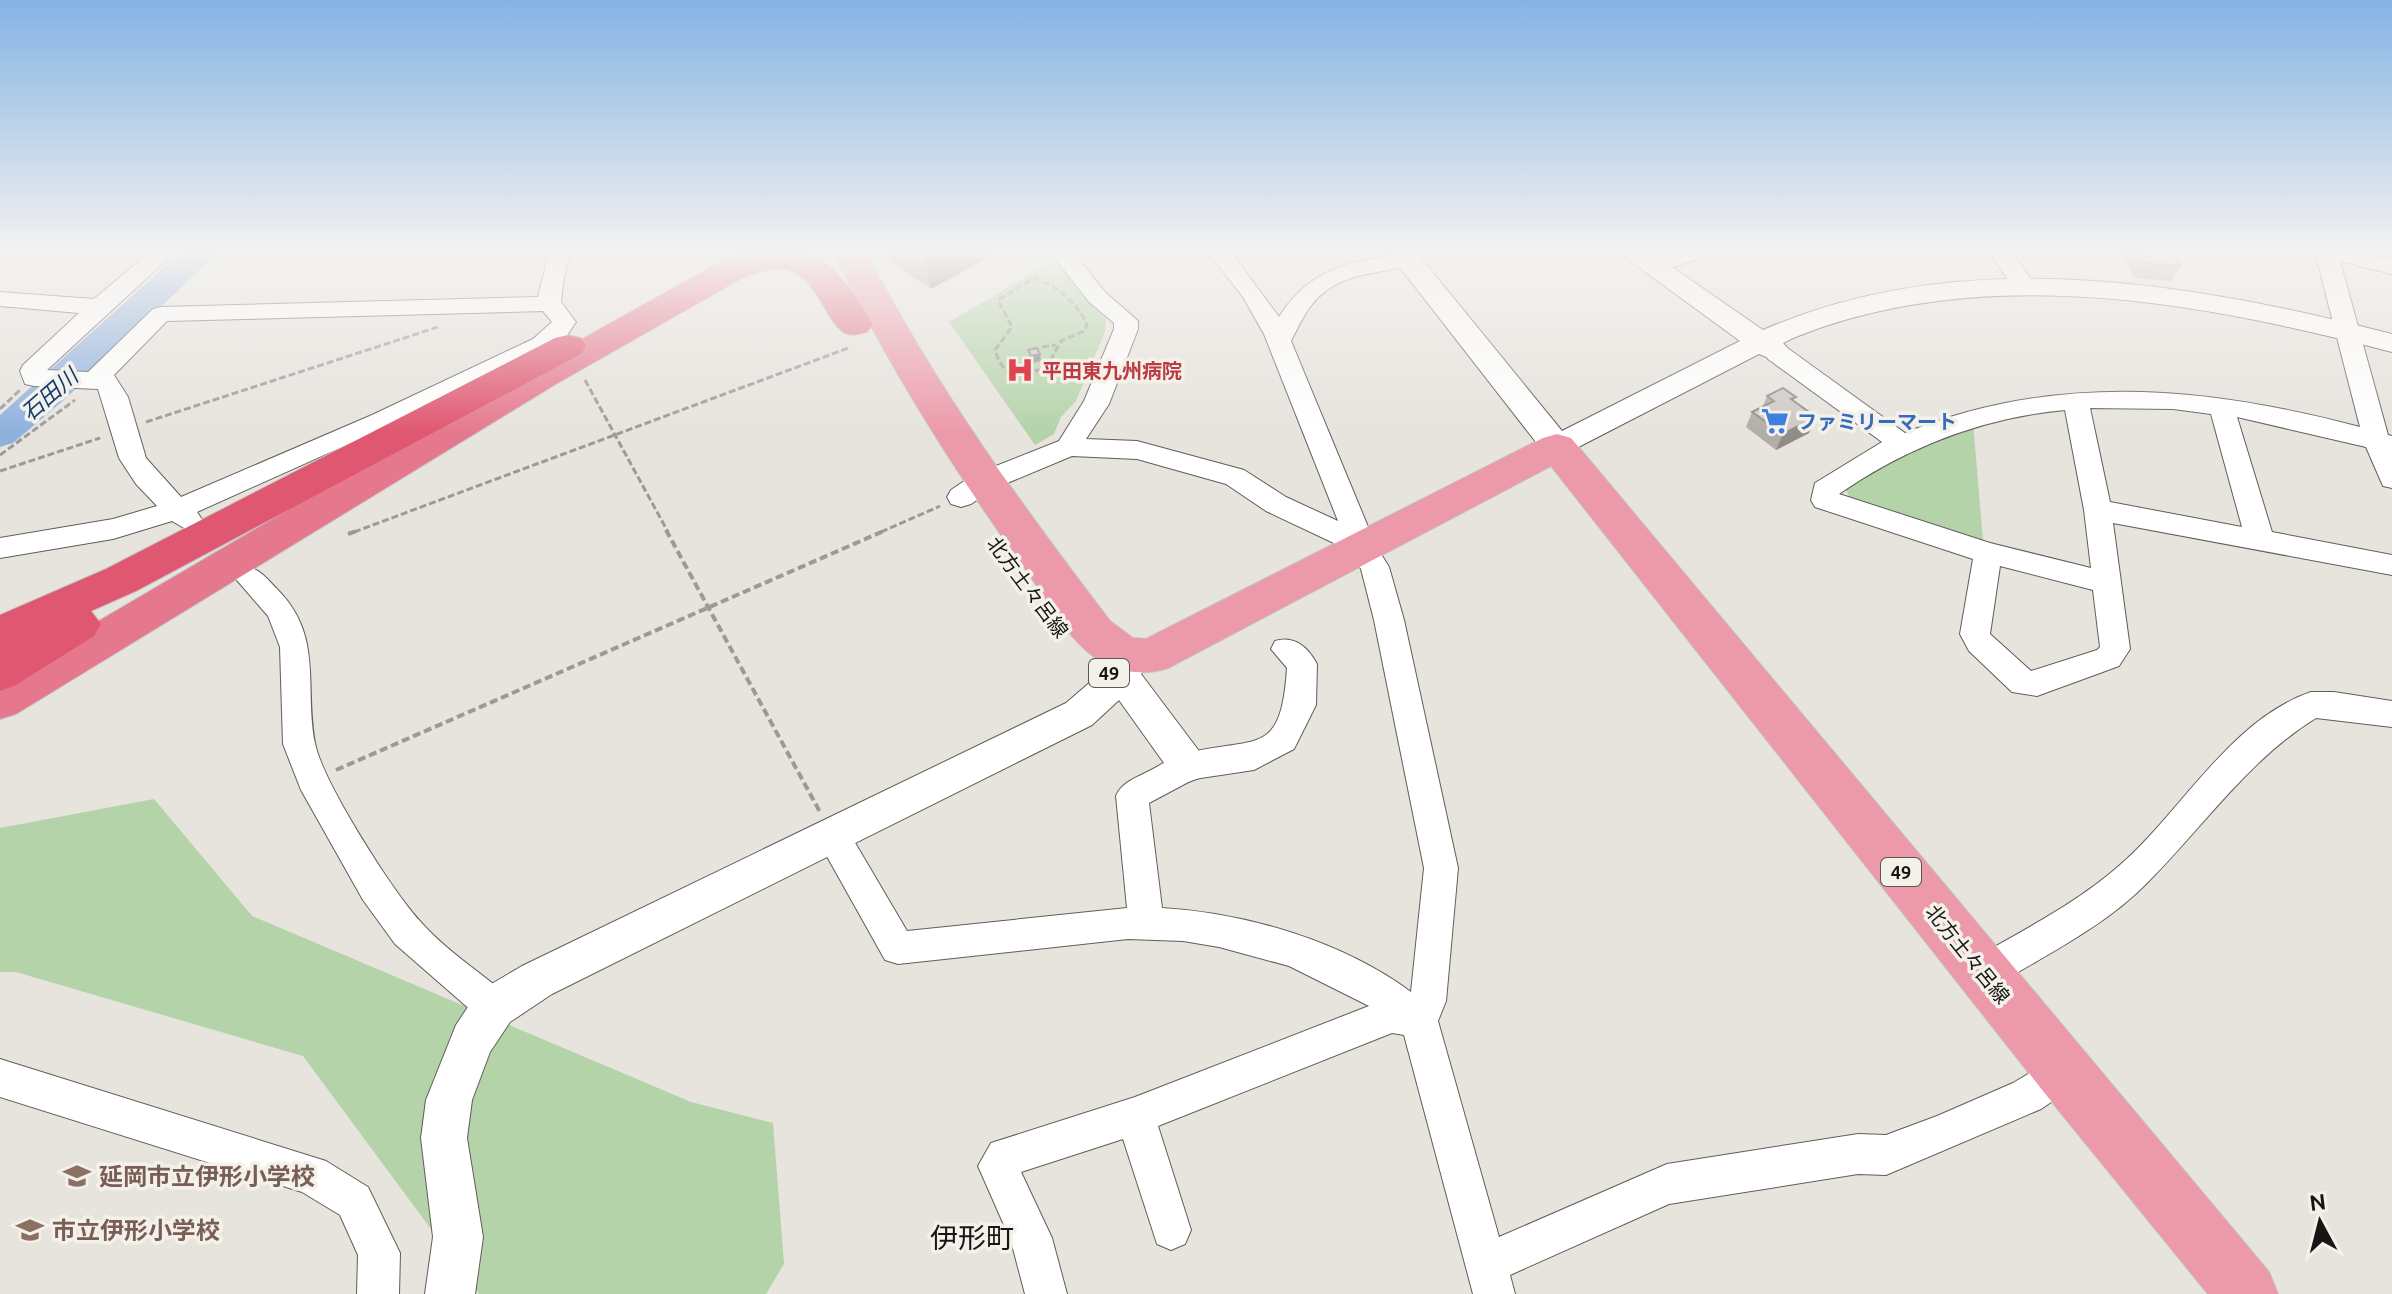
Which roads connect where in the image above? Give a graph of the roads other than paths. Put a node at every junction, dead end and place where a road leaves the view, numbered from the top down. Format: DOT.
graph roads {
  1 [pos="93,312"];
  2 [pos="224,312"];
  3 [pos="558,312"];
  4 [pos="647,312"];
  5 [pos="845,312"];
  6 [pos="850,312"];
  7 [pos="879,312"];
  8 [pos="1116,312"];
  9 [pos="1266,312"];
  10 [pos="1295,312"];
  11 [pos="1449,312"];
  12 [pos="1718,312"];
  13 [pos="1843,312"];
  14 [pos="1925,312"];
  15 [pos="2179,312"];
  16 [pos="2259,312"];
  17 [pos="2344,312"];
  18 [pos="859,333"];
  19 [pos="1281,337"];
  20 [pos="2351,338"];
  21 [pos="2392,343"];
  22 [pos="1769,347"];
  23 [pos="2392,356"];
  24 [pos="562,360"];
  25 [pos="91,381"];
  26 [pos="2075,399"];
  27 [pos="2221,405"];
  28 [pos="1899,442"];
  29 [pos="2384,443"];
  30 [pos="1069,447"];
  31 [pos="1564,455"];
  32 [pos="2392,479"];
  33 [pos="972,490"];
  34 [pos="2098,510"];
  35 [pos="184,516"];
  36 [pos="2260,540"];
  37 [pos="0,548"];
  38 [pos="1988,553"];
  39 [pos="1369,558"];
  40 [pos="2392,565"];
  41 [pos="249,578"];
  42 [pos="2106,582"];
  43 [pos="120,590"];
  44 [pos="0,617"];
  45 [pos="0,634"];
  46 [pos="1286,649"];
  47 [pos="0,657"];
  48 [pos="1126,666"];
  49 [pos="0,673"];
  50 [pos="0,701"];
  51 [pos="2392,714"];
  52 [pos="1188,766"];
  53 [pos="832,834"];
  54 [pos="1146,923"];
  55 [pos="1983,973"];
  56 [pos="494,1007"];
  57 [pos="1419,1021"];
  58 [pos="2063,1072"];
  59 [pos="0,1078"];
  60 [pos="1135,1116"];
  61 [pos="1171,1230"];
  62 [pos="1491,1278"];
  63 [pos="378,1294"];
  64 [pos="450,1294"];
  65 [pos="1046,1294"];
  66 [pos="2247,1294"];
  1 -- 25 [label="street"];
  2 -- 25 [label="street"];
  3 -- 35 [label="street"];
  4 -- 24 [label="highway"];
  5 -- 18 [label="highway"];
  6 -- 18 [label="main road, 北方土々呂線 / 49"];
  7 -- 33 [label="main road, 北方土々呂線 / 49"];
  8 -- 30 [label="street"];
  9 -- 19 [label="street"];
  10 -- 19 [label="street"];
  11 -- 31 [label="street"];
  12 -- 22 [label="street"];
  13 -- 22 [label="street"];
  14 -- 22 [label="street"];
  15 -- 20 [label="street"];
  16 -- 20 [label="street"];
  17 -- 20 [label="street"];
  18 -- 33 [label="main road, 北方土々呂線 / 49"];
  19 -- 39 [label="street"];
  20 -- 21 [label="street"];
  20 -- 23 [label="street"];
  20 -- 29 [label="street"];
  22 -- 28 [label="street"];
  22 -- 31 [label="street"];
  24 -- 43 [label="highway"];
  24 -- 50 [label="highway"];
  25 -- 35 [label="street"];
  26 -- 27 [label="street"];
  26 -- 28 [label="street"];
  26 -- 34 [label="street"];
  27 -- 29 [label="street"];
  27 -- 36 [label="street"];
  28 -- 38 [label="street"];
  29 -- 32 [label="street"];
  30 -- 33 [label="street"];
  30 -- 39 [label="street"];
  31 -- 39 [label="main road, 北方土々呂線 / 49"];
  31 -- 55 [label="main road, 北方土々呂線 / 49"];
  33 -- 48 [label="main road, 北方土々呂線 / 49"];
  34 -- 36 [label="street"];
  34 -- 42 [label="street"];
  35 -- 37 [label="street"];
  36 -- 40 [label="street"];
  38 -- 42 [label="street"];
  38 -- 42 [label="street"];
  39 -- 48 [label="main road, 北方土々呂線 / 49"];
  39 -- 57 [label="street"];
  41 -- 56 [label="street"];
  43 -- 44 [label="highway"];
  43 -- 45 [label="highway"];
  43 -- 47 [label="highway"];
  43 -- 49 [label="highway"];
  46 -- 52 [label="street"];
  48 -- 52 [label="street"];
  48 -- 53 [label="street"];
  51 -- 55 [label="street"];
  52 -- 54 [label="street"];
  53 -- 54 [label="street"];
  53 -- 56 [label="street"];
  54 -- 57 [label="street"];
  55 -- 58 [label="main road, 北方土々呂線 / 49"];
  56 -- 64 [label="street"];
  57 -- 60 [label="street"];
  57 -- 62 [label="street"];
  58 -- 62 [label="street"];
  58 -- 66 [label="main road, 北方土々呂線 / 49"];
  59 -- 63 [label="street"];
  60 -- 61 [label="street"];
  60 -- 65 [label="street"];
}
